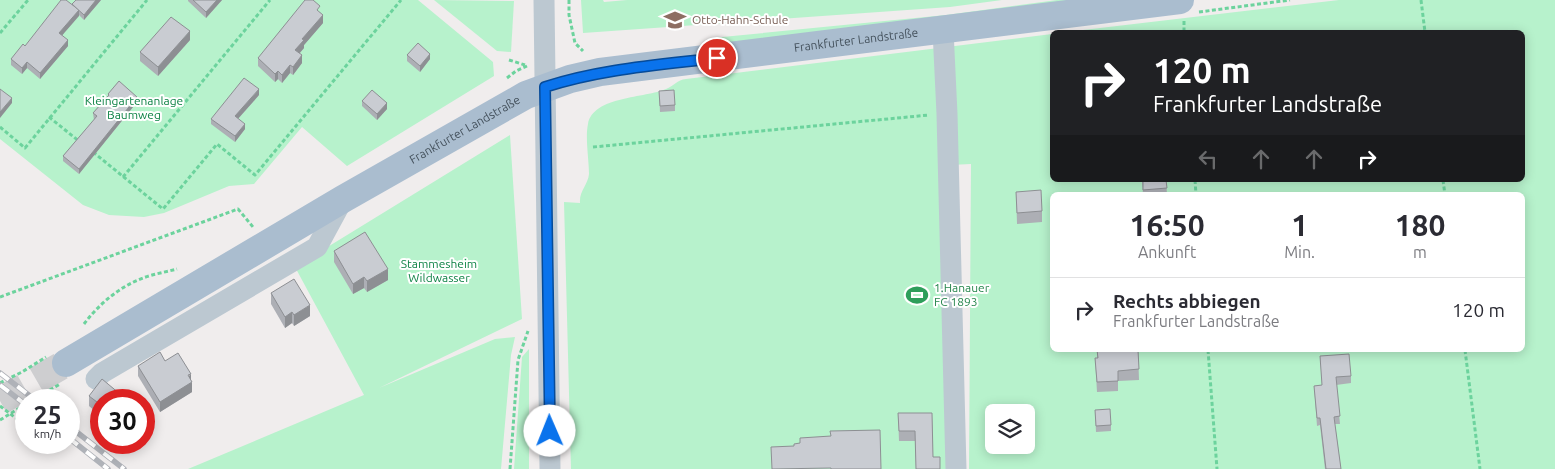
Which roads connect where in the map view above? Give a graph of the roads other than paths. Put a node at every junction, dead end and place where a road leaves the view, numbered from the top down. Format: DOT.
graph roads {
  1 [pos="544,0"];
  2 [pos="1180,0"];
  3 [pos="943,30"];
  4 [pos="545,87"];
  5 [pos="343,199"];
  6 [pos="66,363"];
  7 [pos="96,380"];
  8 [pos="550,469"];
  9 [pos="956,469"];
  1 -- 4 [label="street"];
  2 -- 3 [label="main road, Frankfurter Landstraße"];
  3 -- 4 [label="main road, Frankfurter Landstraße"];
  3 -- 9 [label="street"];
  4 -- 5 [label="main road, Frankfurter Landstraße"];
  4 -- 8 [label="street"];
  5 -- 6 [label="main road, Frankfurter Landstraße"];
  5 -- 7 [label="street"];
}
